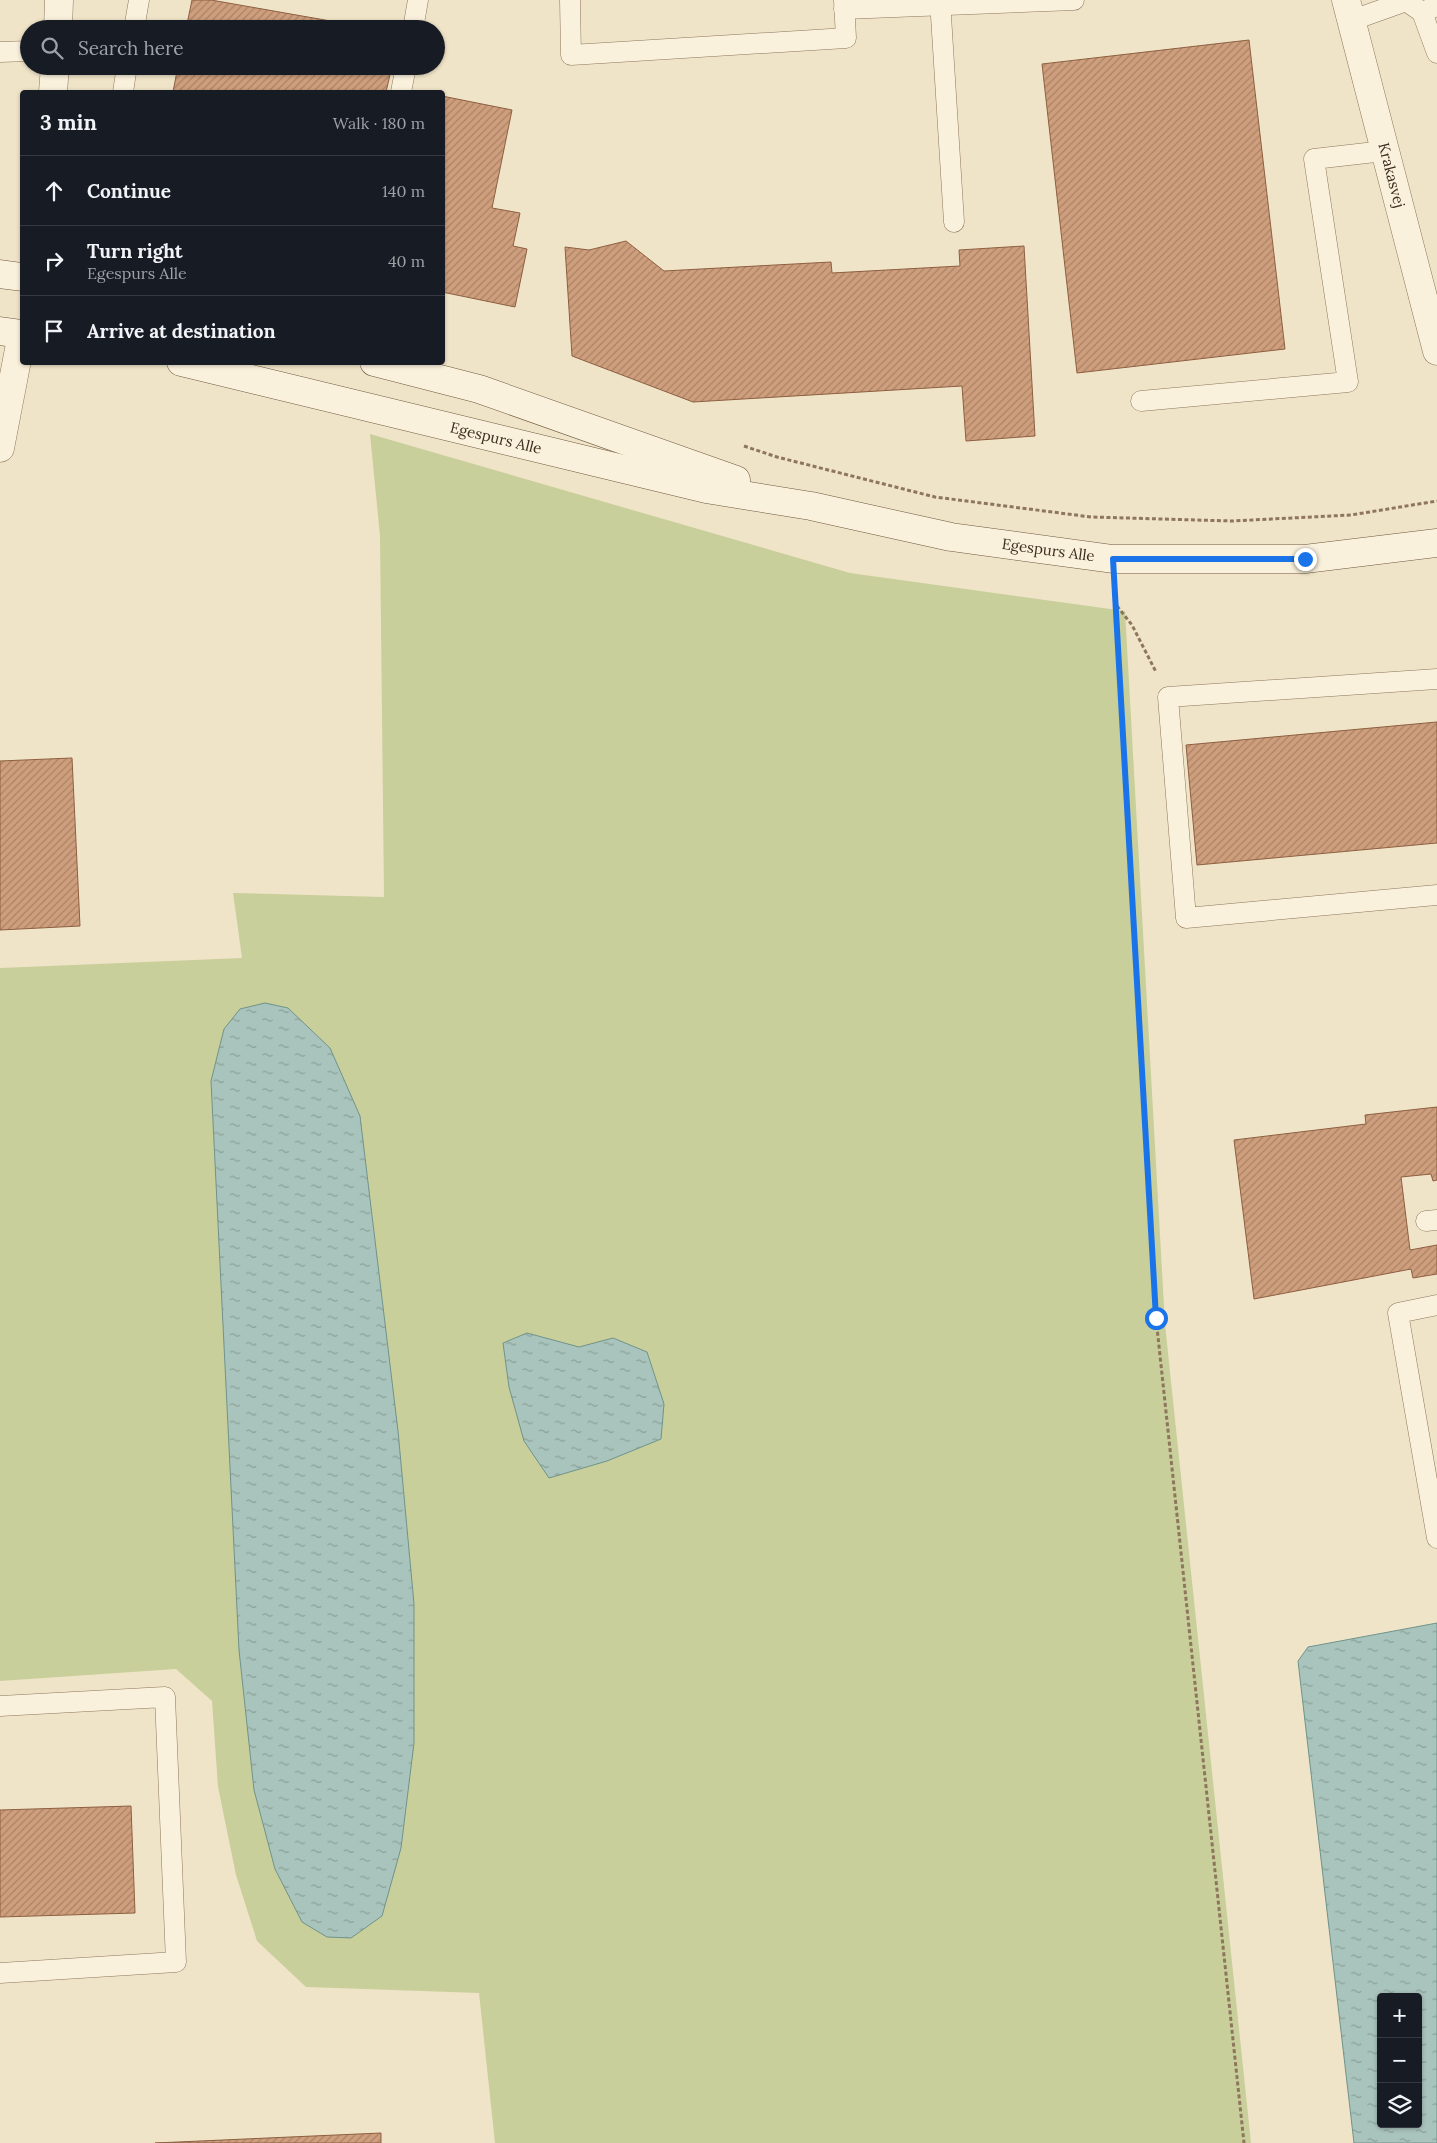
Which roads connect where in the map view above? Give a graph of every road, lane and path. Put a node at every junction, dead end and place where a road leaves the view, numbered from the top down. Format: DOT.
graph roads {
  1 [pos="59,0"];
  2 [pos="139,0"];
  3 [pos="418,0"];
  4 [pos="570,0"];
  5 [pos="1074,0"];
  6 [pos="941,3"];
  7 [pos="844,4"];
  8 [pos="1429,9"];
  9 [pos="1348,11"];
  10 [pos="58,20"];
  11 [pos="136,20"];
  12 [pos="415,20"];
  13 [pos="20,51"];
  14 [pos="0,52"];
  15 [pos="1437,53"];
  16 [pos="54,75"];
  17 [pos="125,75"];
  18 [pos="405,75"];
  19 [pos="53,90"];
  20 [pos="122,90"];
  21 [pos="402,90"];
  22 [pos="1384,151"];
  23 [pos="954,222"];
  24 [pos="0,274"];
  25 [pos="20,277"];
  26 [pos="0,331"];
  27 [pos="20,334"];
  28 [pos="20,344"];
  29 [pos="1437,351"];
  30 [pos="193,365"];
  31 [pos="385,365"];
  32 [pos="1142,401"];
  33 [pos="739,444"];
  34 [pos="0,448"];
  35 [pos="1437,501"];
  36 [pos="811,506"];
  37 [pos="1437,542"];
  38 [pos="1113,559"];
  39 [pos="1116,605"];
  40 [pos="1437,679"];
  41 [pos="1168,697"];
  42 [pos="1437,895"];
  43 [pos="1437,1305"];
  44 [pos="1437,1538"];
  45 [pos="0,1706"];
  46 [pos="0,1973"];
  47 [pos="1244,2143"];
  1 -- 10 [label="street"];
  2 -- 11 [label="lane"];
  3 -- 12 [label="lane"];
  4 -- 7 [label="lane"];
  5 -- 6 [label="lane"];
  6 -- 7 [label="lane"];
  6 -- 23 [label="lane"];
  8 -- 9 [label="lane"];
  8 -- 15 [label="lane"];
  9 -- 22 [label="street, Krakasvej"];
  13 -- 14 [label="lane"];
  16 -- 19 [label="street"];
  17 -- 20 [label="lane"];
  18 -- 21 [label="lane"];
  22 -- 29 [label="street, Krakasvej"];
  22 -- 32 [label="lane"];
  24 -- 25 [label="street"];
  26 -- 27 [label="street"];
  28 -- 34 [label="street"];
  30 -- 36 [label="street, Egespurs Alle"];
  31 -- 36 [label="street, Egespurs Alle"];
  33 -- 35 [label="path"];
  36 -- 38 [label="street, Egespurs Alle"];
  37 -- 38 [label="street, Egespurs Alle"];
  38 -- 39 [label="path"];
  39 -- 41 [label="path"];
  39 -- 47 [label="path"];
  40 -- 41 [label="lane"];
  41 -- 42 [label="lane"];
  43 -- 44 [label="lane"];
  45 -- 46 [label="lane"];
}
